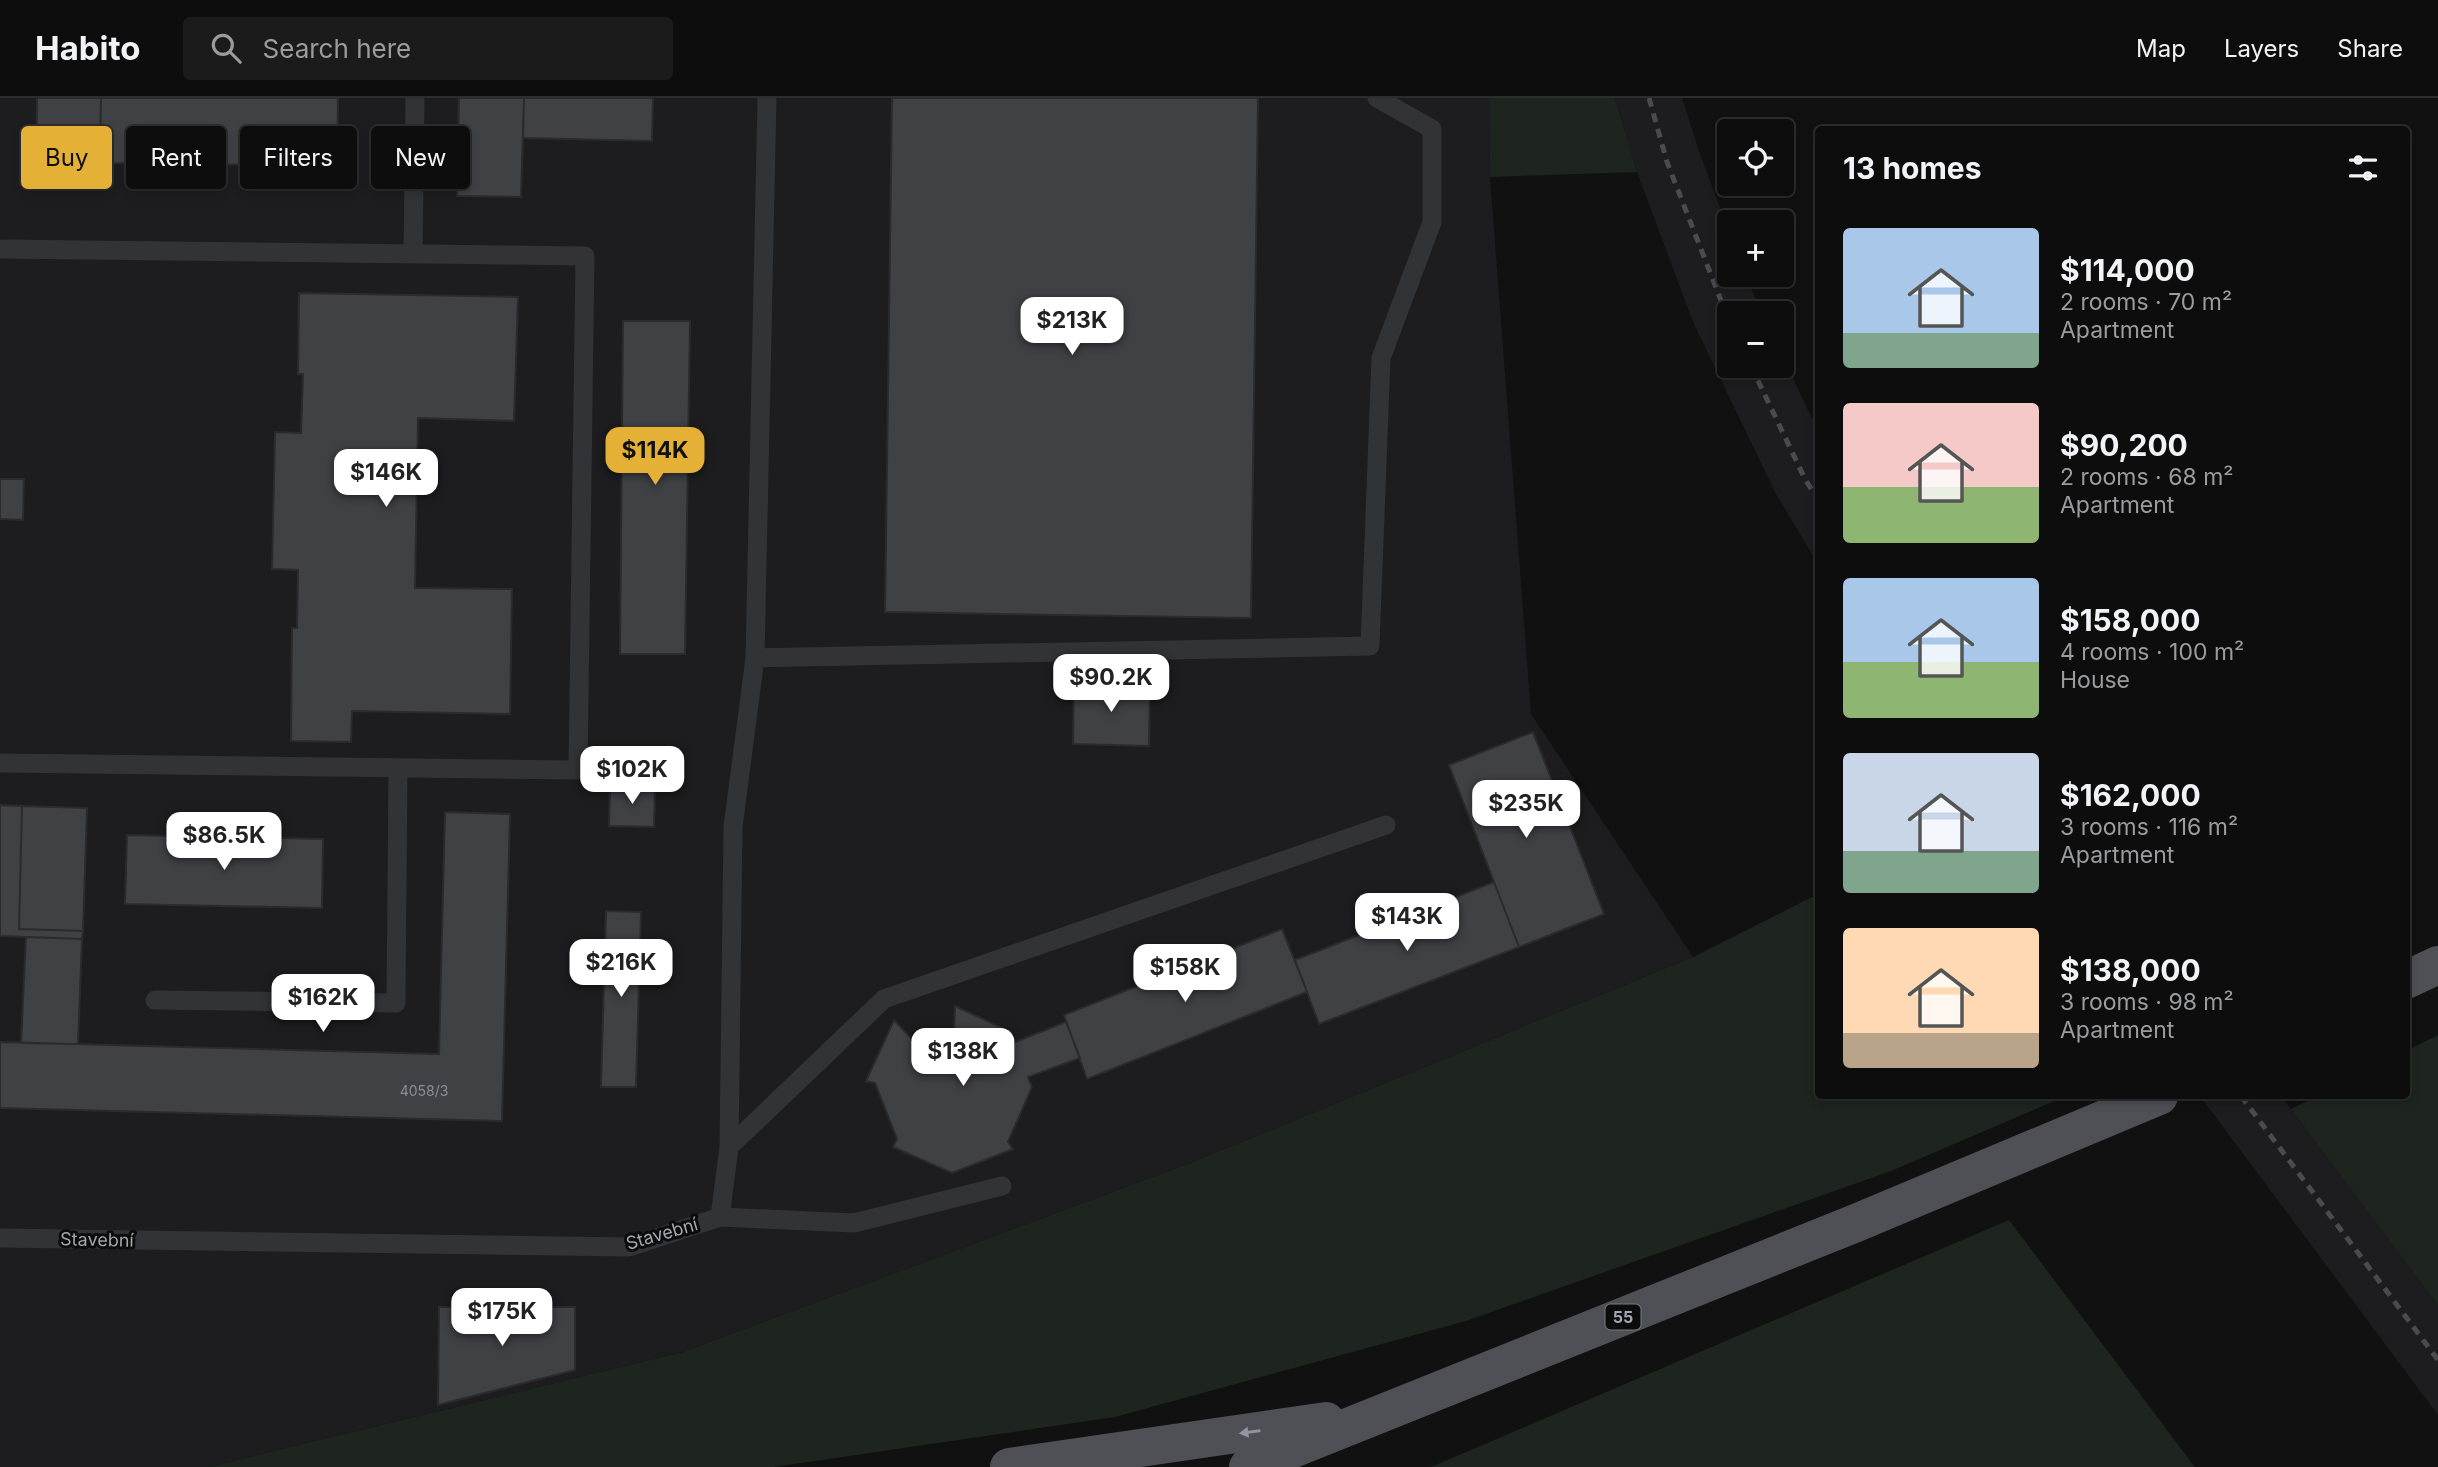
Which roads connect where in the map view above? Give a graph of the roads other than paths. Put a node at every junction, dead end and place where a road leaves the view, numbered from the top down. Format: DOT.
graph roads {
  1 [pos="415,98"];
  2 [pos="767,98"];
  3 [pos="1377,98"];
  4 [pos="0,249"];
  5 [pos="413,254"];
  6 [pos="755,658"];
  7 [pos="0,763"];
  8 [pos="398,768"];
  9 [pos="1386,825"];
  10 [pos="2438,965"];
  11 [pos="2410,978"];
  12 [pos="155,1000"];
  13 [pos="2152,1099"];
  14 [pos="729,1147"];
  15 [pos="1002,1186"];
  16 [pos="720,1217"];
  17 [pos="0,1238"];
  18 [pos="1390,1412"];
  19 [pos="1009,1467"];
  20 [pos="1248,1467"];
  1 -- 5 [label="lane"];
  2 -- 6 [label="lane, Stavební"];
  3 -- 6 [label="lane"];
  4 -- 5 [label="lane"];
  5 -- 8 [label="lane"];
  6 -- 14 [label="lane, Stavební"];
  7 -- 8 [label="lane"];
  8 -- 12 [label="lane"];
  9 -- 14 [label="lane"];
  10 -- 11 [label="main road"];
  13 -- 18 [label="main road, 55"];
  14 -- 16 [label="lane, Stavební"];
  15 -- 16 [label="lane"];
  16 -- 17 [label="lane, Stavební"];
  18 -- 19 [label="main road, one-way"];
  18 -- 20 [label="main road, 55"];
}
